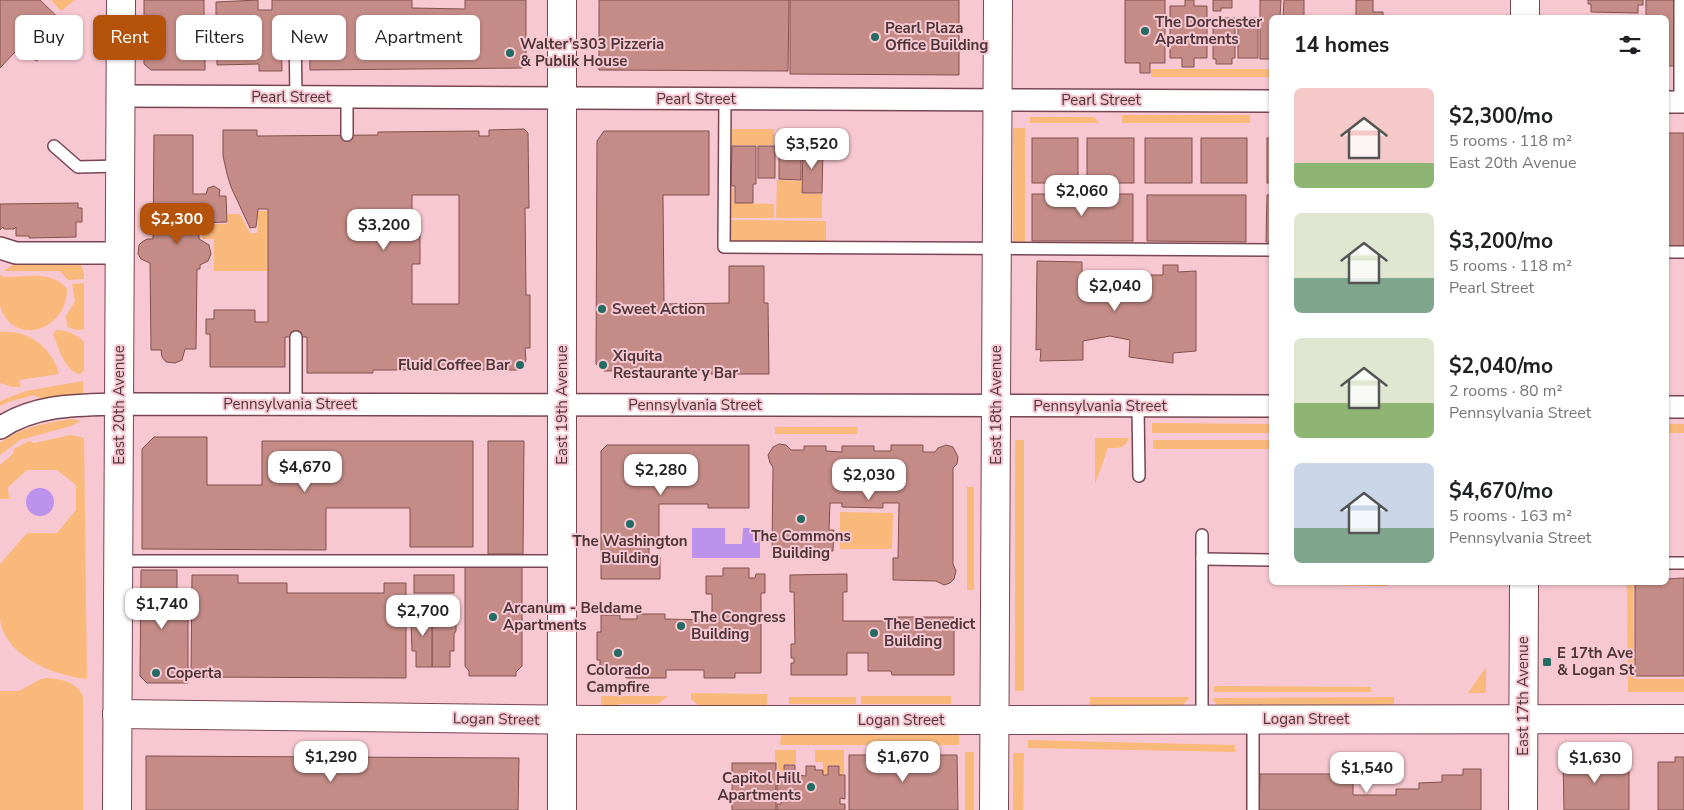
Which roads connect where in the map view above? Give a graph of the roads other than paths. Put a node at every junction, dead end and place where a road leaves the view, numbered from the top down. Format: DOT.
graph roads {
  1 [pos="122,0"];
  2 [pos="562,0"];
  3 [pos="998,0"];
  4 [pos="1525,0"];
  5 [pos="1680,0"];
  6 [pos="1525,15"];
  7 [pos="295,60"];
  8 [pos="121,96"];
  9 [pos="296,98"];
  10 [pos="347,98"];
  11 [pos="562,99"];
  12 [pos="724,99"];
  13 [pos="997,100"];
  14 [pos="1269,101"];
  15 [pos="1677,102"];
  16 [pos="347,135"];
  17 [pos="54,146"];
  18 [pos="120,166"];
  19 [pos="0,248"];
  20 [pos="997,249"];
  21 [pos="1269,250"];
  22 [pos="1669,252"];
  23 [pos="1684,252"];
  24 [pos="120,253"];
  25 [pos="296,337"];
  26 [pos="119,404"];
  27 [pos="296,404"];
  28 [pos="562,405"];
  29 [pos="996,406"];
  30 [pos="1138,406"];
  31 [pos="1269,406"];
  32 [pos="1669,407"];
  33 [pos="1684,407"];
  34 [pos="0,428"];
  35 [pos="1139,476"];
  36 [pos="1202,535"];
  37 [pos="1202,559"];
  38 [pos="1269,560"];
  39 [pos="118,561"];
  40 [pos="562,561"];
  41 [pos="1669,563"];
  42 [pos="1684,563"];
  43 [pos="1524,585"];
  44 [pos="117,714"];
  45 [pos="1202,719"];
  46 [pos="1253,719"];
  47 [pos="1523,719"];
  48 [pos="1684,719"];
  49 [pos="562,720"];
  50 [pos="994,720"];
  51 [pos="117,810"];
  52 [pos="562,810"];
  53 [pos="994,810"];
  54 [pos="1252,810"];
  55 [pos="1523,810"];
  1 -- 8 [label="street, East 20th Avenue"];
  2 -- 11 [label="street, East 19th Avenue"];
  3 -- 13 [label="street, East 18th Avenue"];
  4 -- 6 [label="street"];
  5 -- 15 [label="lane"];
  7 -- 9 [label="lane"];
  8 -- 9 [label="street, Pearl Street"];
  8 -- 18 [label="street, East 20th Avenue"];
  9 -- 10 [label="street, Pearl Street"];
  10 -- 11 [label="street, Pearl Street"];
  10 -- 16 [label="lane"];
  11 -- 12 [label="street, Pearl Street"];
  11 -- 28 [label="street, East 19th Avenue"];
  12 -- 13 [label="street, Pearl Street"];
  12 -- 20 [label="lane"];
  13 -- 14 [label="street, Pearl Street"];
  13 -- 20 [label="street, East 18th Avenue"];
  17 -- 18 [label="lane"];
  18 -- 24 [label="street, East 20th Avenue"];
  19 -- 24 [label="street"];
  20 -- 21 [label="lane"];
  20 -- 29 [label="street, East 18th Avenue"];
  22 -- 23 [label="lane"];
  24 -- 26 [label="street, East 20th Avenue"];
  25 -- 27 [label="lane"];
  26 -- 27 [label="street, Pennsylvania Street"];
  26 -- 34 [label="street, Pennsylvania Street"];
  26 -- 39 [label="street, East 20th Avenue"];
  27 -- 28 [label="street, Pennsylvania Street"];
  28 -- 29 [label="street, Pennsylvania Street"];
  28 -- 40 [label="street, East 19th Avenue"];
  29 -- 30 [label="street, Pennsylvania Street"];
  29 -- 50 [label="street, East 18th Avenue"];
  30 -- 31 [label="street, Pennsylvania Street"];
  30 -- 35 [label="lane"];
  32 -- 33 [label="street"];
  36 -- 37 [label="lane"];
  37 -- 38 [label="lane"];
  37 -- 45 [label="lane"];
  39 -- 40 [label="lane"];
  39 -- 44 [label="street, East 20th Avenue"];
  40 -- 49 [label="street, East 19th Avenue"];
  41 -- 42 [label="lane"];
  43 -- 47 [label="street, East 17th Avenue"];
  44 -- 49 [label="street, Logan Street"];
  44 -- 51 [label="street, East 20th Avenue"];
  45 -- 46 [label="street, Logan Street"];
  45 -- 50 [label="street, Logan Street"];
  46 -- 47 [label="street, Logan Street"];
  46 -- 54 [label="lane"];
  47 -- 48 [label="street, Logan Street"];
  47 -- 55 [label="street, East 17th Avenue"];
  49 -- 50 [label="street, Logan Street"];
  49 -- 52 [label="street, East 19th Avenue"];
  50 -- 53 [label="street, East 18th Avenue"];
}
